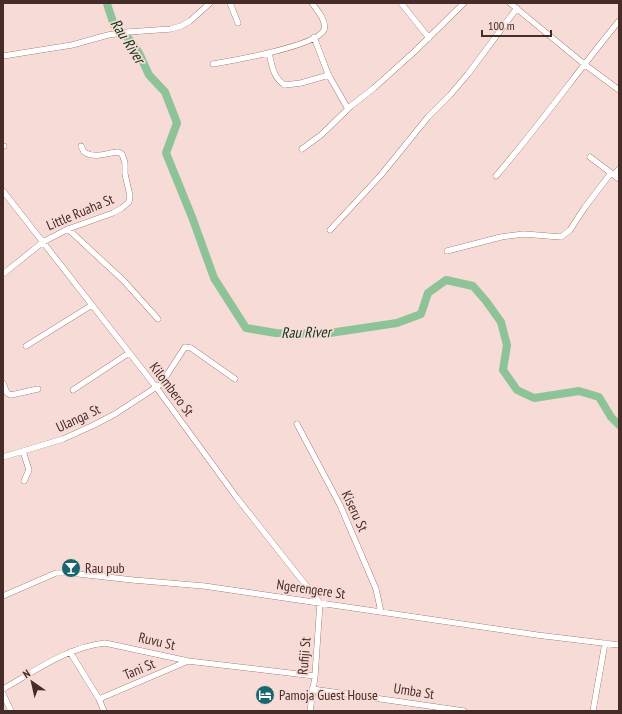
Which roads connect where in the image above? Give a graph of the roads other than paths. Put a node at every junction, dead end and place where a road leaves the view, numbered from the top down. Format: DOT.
graph roads {
  1 [pos="210,3"];
  2 [pos="230,3"];
  3 [pos="312,3"];
  4 [pos="401,3"];
  5 [pos="464,3"];
  6 [pos="510,3"];
  7 [pos="517,8"];
  8 [pos="619,21"];
  9 [pos="238,24"];
  10 [pos="314,38"];
  11 [pos="429,38"];
  12 [pos="269,53"];
  13 [pos="3,56"];
  14 [pos="212,64"];
  15 [pos="584,64"];
  16 [pos="329,75"];
  17 [pos="619,90"];
  18 [pos="348,108"];
  19 [pos="82,146"];
  20 [pos="302,149"];
  21 [pos="590,157"];
  22 [pos="619,169"];
  23 [pos="496,176"];
  24 [pos="615,176"];
  25 [pos="3,191"];
  26 [pos="68,229"];
  27 [pos="330,230"];
  28 [pos="43,242"];
  29 [pos="447,251"];
  30 [pos="3,274"];
  31 [pos="92,305"];
  32 [pos="158,319"];
  33 [pos="26,346"];
  34 [pos="129,353"];
  35 [pos="235,379"];
  36 [pos="3,383"];
  37 [pos="156,387"];
  38 [pos="38,389"];
  39 [pos="73,390"];
  40 [pos="297,424"];
  41 [pos="23,451"];
  42 [pos="3,456"];
  43 [pos="24,481"];
  44 [pos="3,596"];
  45 [pos="320,603"];
  46 [pos="381,612"];
  47 [pos="605,643"];
  48 [pos="619,645"];
  49 [pos="70,652"];
  50 [pos="188,660"];
  51 [pos="315,676"];
  52 [pos="3,689"];
  53 [pos="312,689"];
  54 [pos="3,694"];
  55 [pos="99,699"];
  56 [pos="11,711"];
  57 [pos="104,711"];
  58 [pos="310,711"];
  59 [pos="464,711"];
  60 [pos="593,711"];
  1 -- 13 [label="street"];
  2 -- 9 [label="street"];
  3 -- 10 [label="street"];
  4 -- 11 [label="street"];
  5 -- 11 [label="street"];
  6 -- 7 [label="street"];
  7 -- 15 [label="street"];
  7 -- 27 [label="street"];
  8 -- 15 [label="street"];
  10 -- 12 [label="street"];
  10 -- 16 [label="street"];
  11 -- 18 [label="street"];
  12 -- 14 [label="street"];
  12 -- 16 [label="street"];
  15 -- 17 [label="street"];
  15 -- 23 [label="street"];
  16 -- 18 [label="street"];
  18 -- 20 [label="street"];
  19 -- 26 [label="street, Little Ruaha St"];
  21 -- 24 [label="street"];
  22 -- 24 [label="street"];
  24 -- 29 [label="street"];
  25 -- 28 [label="street, Kilombero St"];
  26 -- 28 [label="street, Little Ruaha St"];
  26 -- 32 [label="street"];
  28 -- 30 [label="street, Little Ruaha St"];
  28 -- 31 [label="street, Kilombero St"];
  31 -- 33 [label="street"];
  31 -- 34 [label="street, Kilombero St"];
  34 -- 37 [label="street, Kilombero St"];
  34 -- 39 [label="street"];
  35 -- 37 [label="street, Ulanga St"];
  36 -- 38 [label="street"];
  37 -- 41 [label="street, Ulanga St"];
  37 -- 45 [label="street, Kilombero St"];
  40 -- 46 [label="street, Kiseru St"];
  41 -- 42 [label="street, Ulanga St"];
  41 -- 43 [label="street"];
  44 -- 45 [label="street, Ngerengere St"];
  45 -- 46 [label="street, Ngerengere St"];
  45 -- 51 [label="street, Rufiji St"];
  46 -- 47 [label="street, Ngerengere St"];
  47 -- 48 [label="street, Ngerengere St"];
  47 -- 60 [label="street"];
  49 -- 50 [label="street, Ruvu St"];
  49 -- 52 [label="street, Ruvu St"];
  49 -- 55 [label="street"];
  50 -- 51 [label="street, Ruvu St"];
  50 -- 55 [label="street, Tani St"];
  51 -- 53 [label="street, Rufiji St"];
  53 -- 58 [label="street, Rufiji St"];
  53 -- 59 [label="street, Umba St"];
  54 -- 56 [label="street"];
  55 -- 57 [label="street"];
}
